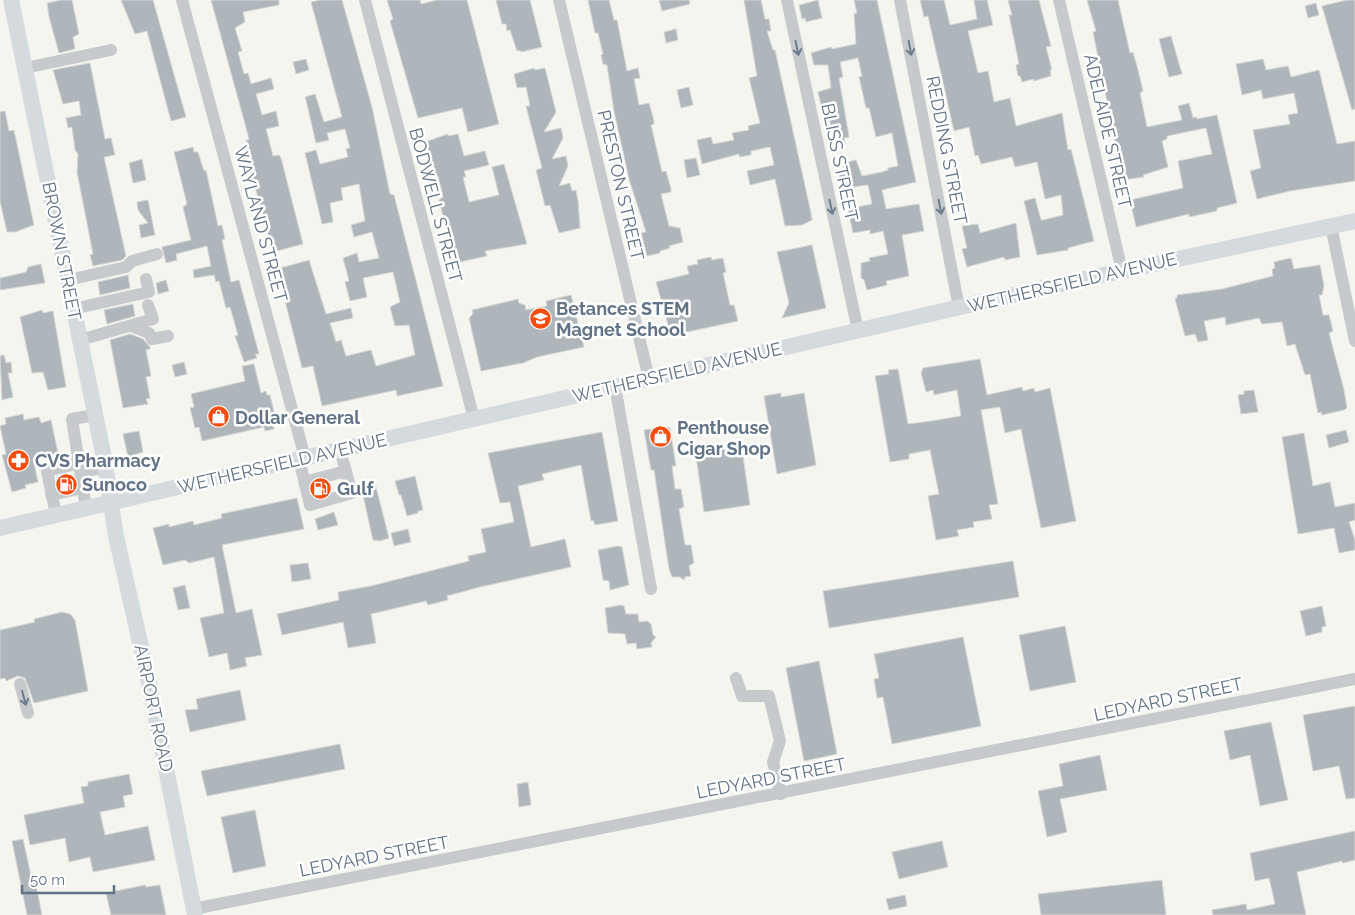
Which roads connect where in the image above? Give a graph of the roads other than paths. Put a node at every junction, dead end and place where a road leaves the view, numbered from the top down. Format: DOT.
graph roads {
  1 [pos="11,0"];
  2 [pos="182,0"];
  3 [pos="365,0"];
  4 [pos="559,0"];
  5 [pos="787,0"];
  6 [pos="900,0"];
  7 [pos="1059,0"];
  8 [pos="112,50"];
  9 [pos="25,68"];
  10 [pos="1355,221"];
  11 [pos="1331,226"];
  12 [pos="157,254"];
  13 [pos="1122,271"];
  14 [pos="146,279"];
  15 [pos="68,280"];
  16 [pos="148,304"];
  17 [pos="959,308"];
  18 [pos="74,309"];
  19 [pos="131,326"];
  20 [pos="858,331"];
  21 [pos="168,336"];
  22 [pos="80,340"];
  23 [pos="1355,341"];
  24 [pos="649,379"];
  25 [pos="615,386"];
  26 [pos="95,415"];
  27 [pos="474,419"];
  28 [pos="340,450"];
  29 [pos="302,458"];
  30 [pos="80,467"];
  31 [pos="106,467"];
  32 [pos="346,472"];
  33 [pos="304,482"];
  34 [pos="83,488"];
  35 [pos="52,495"];
  36 [pos="111,502"];
  37 [pos="86,508"];
  38 [pos="56,515"];
  39 [pos="0,528"];
  40 [pos="651,589"];
  41 [pos="736,678"];
  42 [pos="1355,679"];
  43 [pos="20,684"];
  44 [pos="28,713"];
  45 [pos="781,794"];
  46 [pos="194,912"];
  1 -- 9 [label="main road, BROWN STREET"];
  2 -- 29 [label="street, WAYLAND STREET"];
  3 -- 27 [label="street, BODWELL STREET"];
  4 -- 24 [label="street, PRESTON STREET"];
  5 -- 20 [label="street, BLISS STREET, one-way"];
  6 -- 17 [label="street, REDDING STREET, one-way"];
  7 -- 13 [label="street, ADELAIDE STREET"];
  8 -- 9 [label="street"];
  9 -- 15 [label="main road, BROWN STREET"];
  10 -- 11 [label="main road, WETHERSFIELD AVENUE"];
  11 -- 13 [label="main road, WETHERSFIELD AVENUE"];
  11 -- 23 [label="street"];
  12 -- 15 [label="street"];
  13 -- 17 [label="main road, WETHERSFIELD AVENUE"];
  14 -- 18 [label="street"];
  15 -- 18 [label="main road, BROWN STREET"];
  16 -- 19 [label="street"];
  17 -- 20 [label="main road, WETHERSFIELD AVENUE"];
  18 -- 22 [label="main road, BROWN STREET"];
  19 -- 21 [label="street"];
  19 -- 22 [label="street"];
  20 -- 24 [label="main road, WETHERSFIELD AVENUE"];
  22 -- 26 [label="main road, BROWN STREET"];
  24 -- 25 [label="main road, WETHERSFIELD AVENUE"];
  25 -- 27 [label="main road, WETHERSFIELD AVENUE"];
  25 -- 40 [label="street"];
  26 -- 30 [label="street"];
  26 -- 31 [label="main road, BROWN STREET"];
  27 -- 28 [label="main road, WETHERSFIELD AVENUE"];
  28 -- 29 [label="main road, WETHERSFIELD AVENUE"];
  28 -- 32 [label="street"];
  29 -- 33 [label="street, WAYLAND STREET"];
  29 -- 36 [label="main road, WETHERSFIELD AVENUE"];
  30 -- 31 [label="street"];
  30 -- 34 [label="street"];
  30 -- 35 [label="street"];
  31 -- 36 [label="main road, BROWN STREET"];
  32 -- 33 [label="street"];
  32 -- 33 [label="street, WAYLAND STREET"];
  34 -- 35 [label="street"];
  34 -- 37 [label="street"];
  35 -- 38 [label="street"];
  36 -- 37 [label="main road, WETHERSFIELD AVENUE"];
  36 -- 46 [label="main road, AIRPORT ROAD"];
  37 -- 38 [label="main road, WETHERSFIELD AVENUE"];
  38 -- 39 [label="main road, WETHERSFIELD AVENUE"];
  41 -- 45 [label="street"];
  42 -- 45 [label="street, LEDYARD STREET"];
  43 -- 44 [label="street, one-way"];
  45 -- 46 [label="street, LEDYARD STREET"];
}
